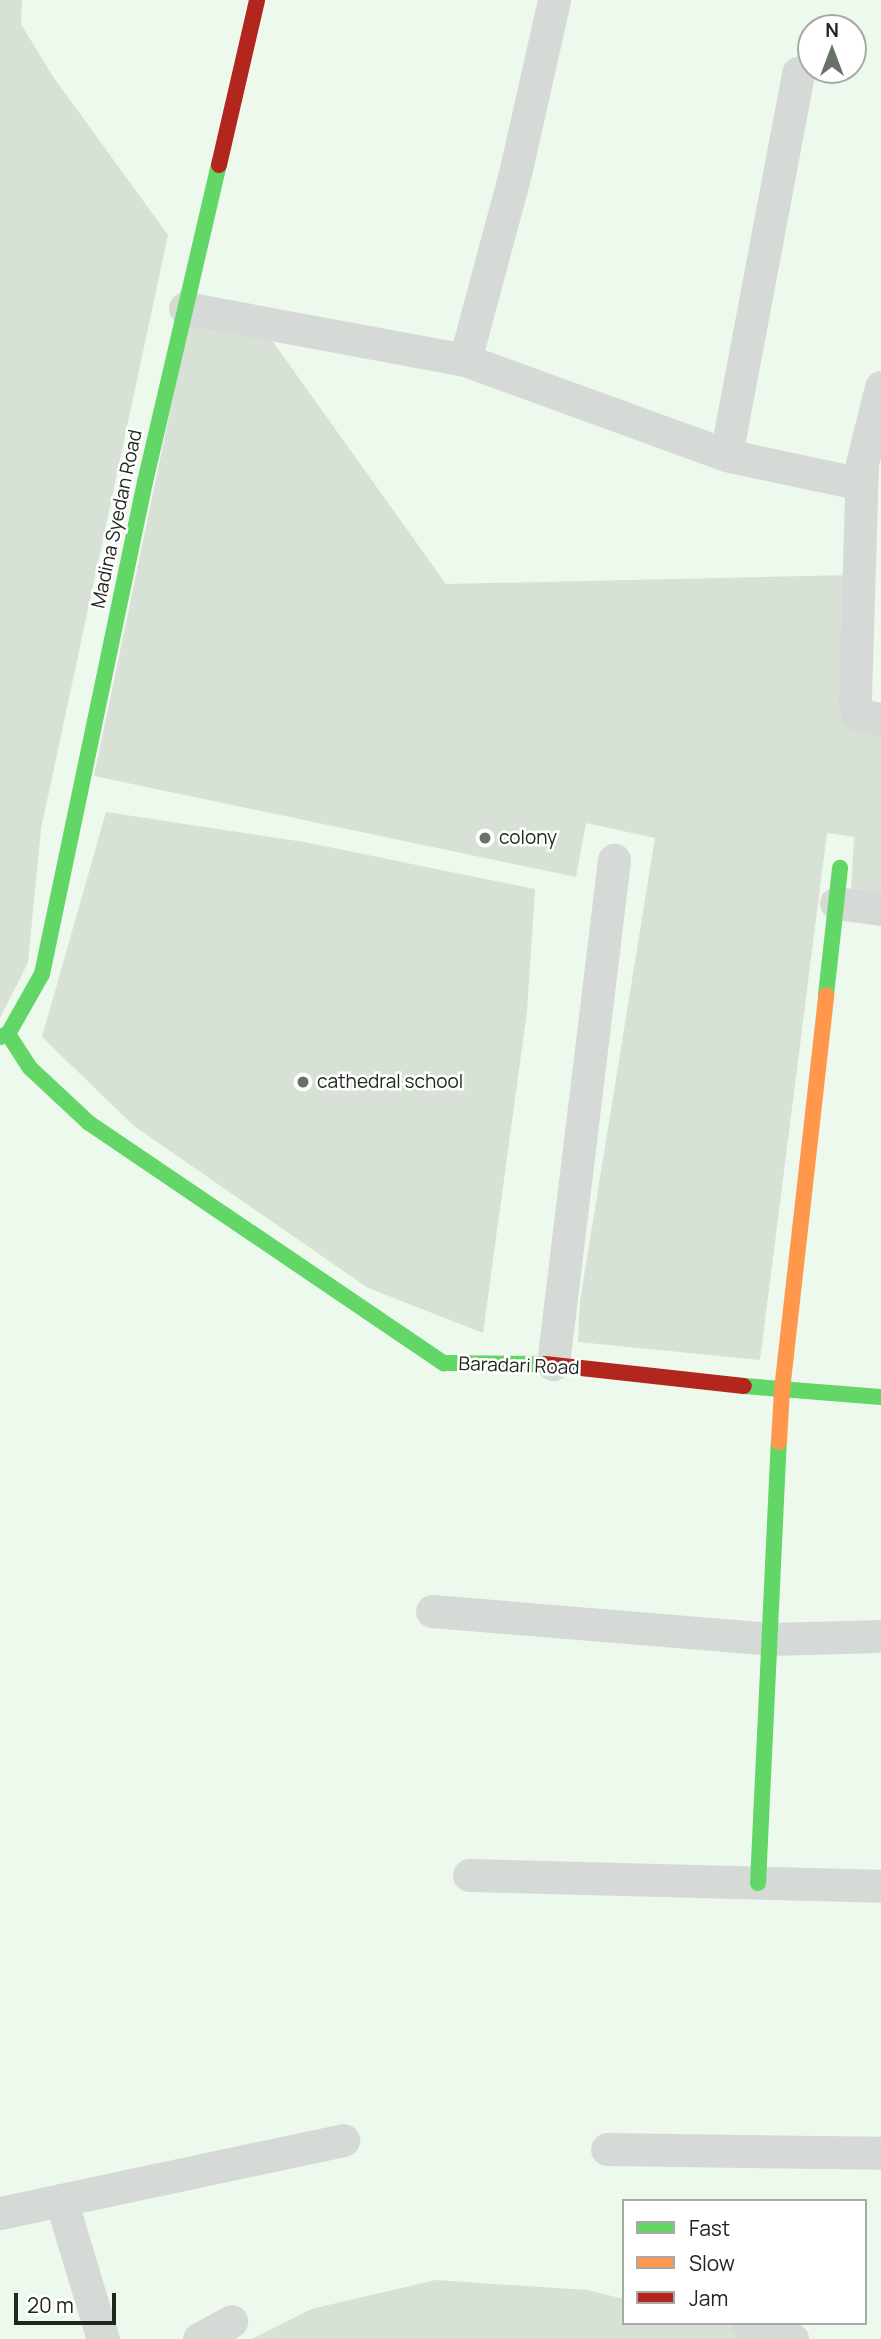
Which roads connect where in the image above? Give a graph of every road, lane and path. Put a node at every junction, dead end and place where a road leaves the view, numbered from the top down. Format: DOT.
graph roads {
  1 [pos="257,0"];
  2 [pos="554,0"];
  3 [pos="797,78"];
  4 [pos="185,308"];
  5 [pos="465,360"];
  6 [pos="881,387"];
  7 [pos="726,455"];
  8 [pos="868,470"];
  9 [pos="881,719"];
  10 [pos="614,860"];
  11 [pos="840,868"];
  12 [pos="836,904"];
  13 [pos="881,909"];
  14 [pos="4,1035"];
  15 [pos="552,1364"];
  16 [pos="782,1391"];
  17 [pos="881,1397"];
  18 [pos="432,1611"];
  19 [pos="881,1636"];
  20 [pos="768,1639"];
  21 [pos="469,1875"];
  22 [pos="758,1883"];
  23 [pos="881,1886"];
  24 [pos="343,2140"];
  25 [pos="607,2149"];
  26 [pos="881,2153"];
  27 [pos="61,2200"];
  28 [pos="0,2213"];
  29 [pos="231,2321"];
  30 [pos="753,2325"];
  31 [pos="103,2339"];
  32 [pos="199,2339"];
  33 [pos="792,2339"];
  1 -- 4 [label="street, Madina Syedan Road"];
  2 -- 5 [label="street"];
  3 -- 7 [label="street"];
  4 -- 5 [label="street"];
  4 -- 14 [label="street, Madina Syedan Road"];
  5 -- 7 [label="street"];
  6 -- 8 [label="street"];
  7 -- 8 [label="street"];
  8 -- 9 [label="street"];
  10 -- 15 [label="street"];
  11 -- 12 [label="street"];
  12 -- 13 [label="street"];
  12 -- 16 [label="street"];
  14 -- 15 [label="street, Baradari Road"];
  15 -- 16 [label="street, Baradari Road"];
  16 -- 17 [label="street, Baradari Road"];
  16 -- 20 [label="street"];
  18 -- 20 [label="street"];
  19 -- 20 [label="street"];
  20 -- 22 [label="street"];
  21 -- 22 [label="street"];
  22 -- 23 [label="street"];
  24 -- 27 [label="street"];
  25 -- 26 [label="street"];
  27 -- 28 [label="street"];
  27 -- 31 [label="street"];
  29 -- 32 [label="street"];
  30 -- 33 [label="street"];
}
